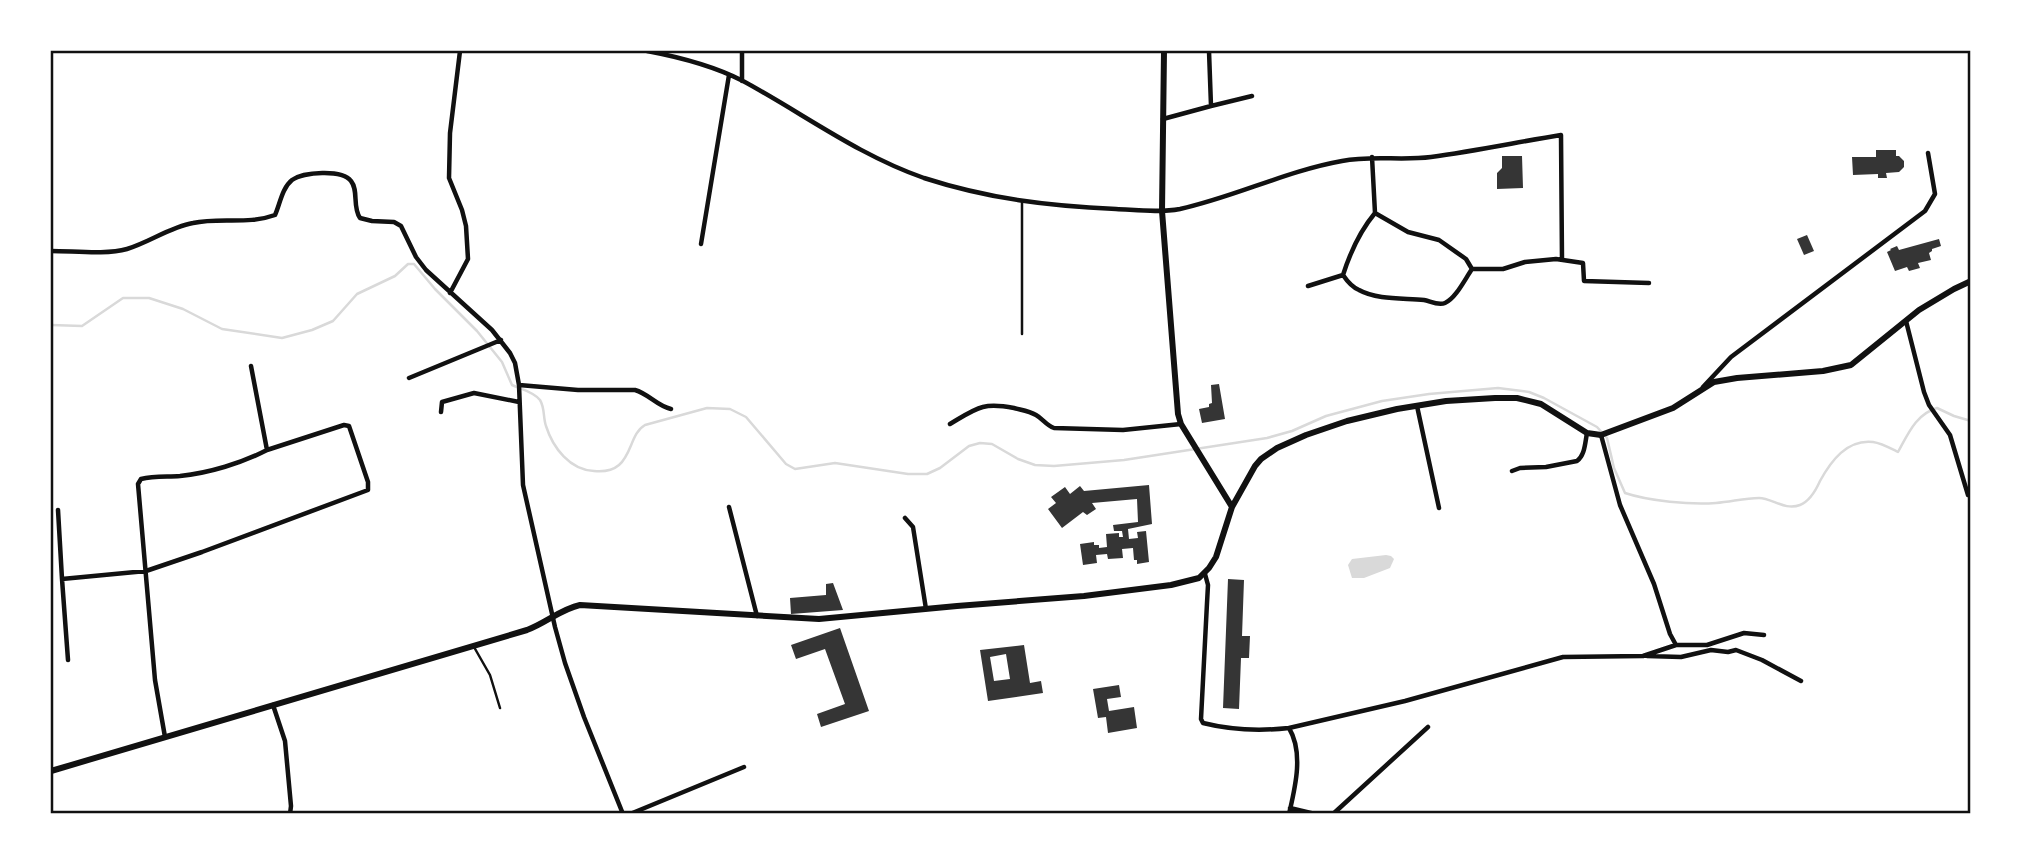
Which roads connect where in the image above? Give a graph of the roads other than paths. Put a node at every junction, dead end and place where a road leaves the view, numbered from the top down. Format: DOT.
graph roads {
  1 [pos="460,51"];
  2 [pos="647,51"];
  3 [pos="742,51"];
  4 [pos="1164,51"];
  5 [pos="1209,51"];
  6 [pos="657,52"];
  7 [pos="729,75"];
  8 [pos="742,80"];
  9 [pos="1252,96"];
  10 [pos="1210,106"];
  11 [pos="1163,119"];
  12 [pos="1928,153"];
  13 [pos="1372,157"];
  14 [pos="1022,202"];
  15 [pos="1162,211"];
  16 [pos="1375,213"];
  17 [pos="701,244"];
  18 [pos="51,251"];
  19 [pos="1562,260"];
  20 [pos="1472,269"];
  21 [pos="1343,275"];
  22 [pos="1971,281"];
  23 [pos="1649,283"];
  24 [pos="1308,286"];
  25 [pos="450,293"];
  26 [pos="1906,321"];
  27 [pos="1022,334"];
  28 [pos="501,340"];
  29 [pos="251,366"];
  30 [pos="409,378"];
  31 [pos="519,385"];
  32 [pos="1702,388"];
  33 [pos="520,402"];
  34 [pos="1417,405"];
  35 [pos="671,410"];
  36 [pos="441,412"];
  37 [pos="950,424"];
  38 [pos="1181,424"];
  39 [pos="1587,433"];
  40 [pos="1603,433"];
  41 [pos="267,450"];
  42 [pos="1512,471"];
  43 [pos="1968,495"];
  44 [pos="729,507"];
  45 [pos="1232,507"];
  46 [pos="1439,508"];
  47 [pos="58,510"];
  48 [pos="905,518"];
  49 [pos="146,570"];
  50 [pos="1205,574"];
  51 [pos="62,579"];
  52 [pos="926,608"];
  53 [pos="757,616"];
  54 [pos="553,619"];
  55 [pos="1764,635"];
  56 [pos="1725,640"];
  57 [pos="1676,645"];
  58 [pos="473,646"];
  59 [pos="1728,652"];
  60 [pos="1643,656"];
  61 [pos="68,660"];
  62 [pos="1801,681"];
  63 [pos="273,705"];
  64 [pos="500,708"];
  65 [pos="1427,727"];
  66 [pos="1289,729"];
  67 [pos="165,737"];
  68 [pos="744,766"];
  69 [pos="51,771"];
  70 [pos="1290,811"];
  71 [pos="290,814"];
  72 [pos="623,814"];
  73 [pos="630,814"];
  74 [pos="1315,814"];
  75 [pos="1333,814"];
  1 -- 25 [label="street"];
  2 -- 6 [label="street"];
  3 -- 8 [label="street"];
  4 -- 11 [label="street"];
  5 -- 10 [label="street"];
  6 -- 7 [label="street"];
  7 -- 8 [label="street"];
  7 -- 17 [label="street"];
  8 -- 14 [label="street"];
  9 -- 10 [label="street"];
  10 -- 11 [label="street"];
  11 -- 15 [label="street"];
  12 -- 32 [label="street"];
  13 -- 15 [label="street"];
  13 -- 16 [label="street"];
  13 -- 19 [label="street"];
  14 -- 15 [label="street"];
  14 -- 27 [label="lane"];
  15 -- 38 [label="street"];
  16 -- 20 [label="street"];
  16 -- 21 [label="street"];
  18 -- 25 [label="street"];
  19 -- 20 [label="street"];
  19 -- 23 [label="street"];
  20 -- 21 [label="street"];
  21 -- 24 [label="street"];
  22 -- 26 [label="street"];
  25 -- 28 [label="street"];
  26 -- 32 [label="street"];
  26 -- 43 [label="street"];
  28 -- 30 [label="street"];
  28 -- 31 [label="street"];
  29 -- 41 [label="street"];
  31 -- 33 [label="street"];
  31 -- 35 [label="street"];
  32 -- 40 [label="street"];
  33 -- 36 [label="street"];
  33 -- 54 [label="street"];
  34 -- 39 [label="street"];
  34 -- 45 [label="street"];
  34 -- 46 [label="street"];
  37 -- 38 [label="street"];
  38 -- 45 [label="street"];
  39 -- 40 [label="street"];
  39 -- 42 [label="street"];
  40 -- 57 [label="street"];
  41 -- 49 [label="street"];
  41 -- 49 [label="street"];
  44 -- 53 [label="street"];
  45 -- 50 [label="street"];
  47 -- 51 [label="street"];
  48 -- 52 [label="street"];
  49 -- 51 [label="street"];
  49 -- 67 [label="street"];
  50 -- 52 [label="street"];
  50 -- 66 [label="street"];
  51 -- 61 [label="street"];
  52 -- 53 [label="street"];
  53 -- 54 [label="street"];
  54 -- 58 [label="street"];
  54 -- 72 [label="street"];
  55 -- 56 [label="street"];
  56 -- 57 [label="street"];
  56 -- 59 [label="street"];
  57 -- 60 [label="street"];
  58 -- 63 [label="street"];
  58 -- 64 [label="lane"];
  59 -- 60 [label="street"];
  59 -- 62 [label="street"];
  60 -- 66 [label="street"];
  63 -- 67 [label="street"];
  63 -- 71 [label="street"];
  65 -- 75 [label="street"];
  66 -- 70 [label="street"];
  67 -- 69 [label="street"];
  68 -- 73 [label="street"];
  70 -- 74 [label="street"];
}
